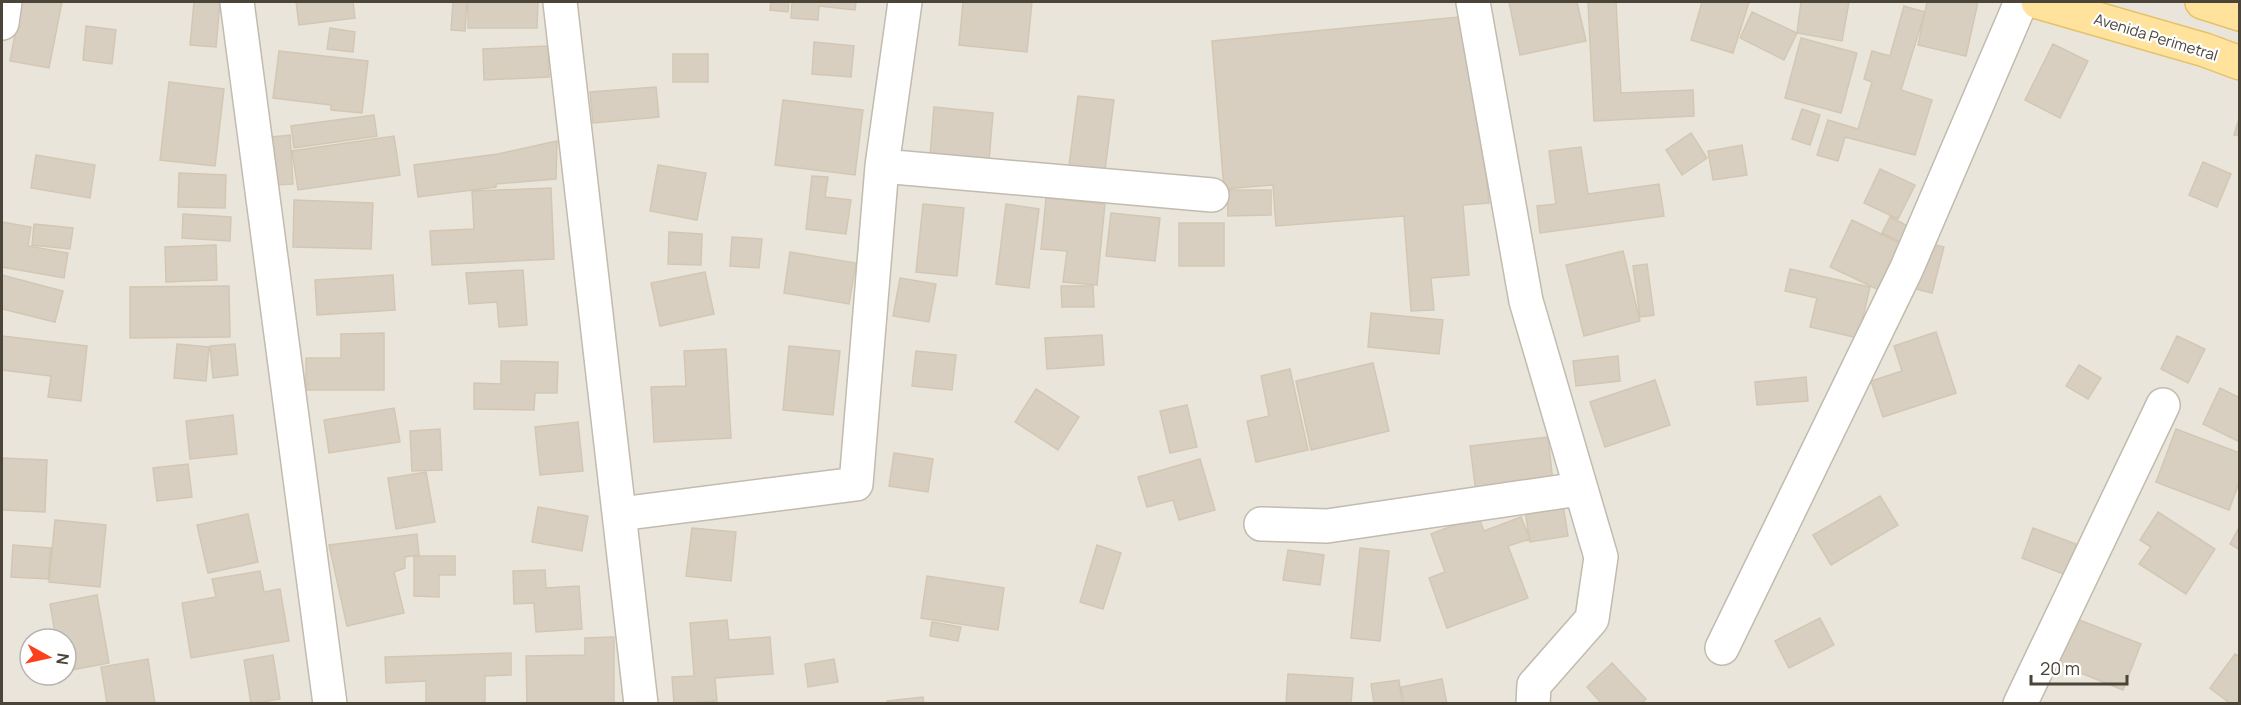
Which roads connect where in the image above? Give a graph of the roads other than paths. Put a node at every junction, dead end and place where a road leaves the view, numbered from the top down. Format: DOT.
graph roads {
  1 [pos="5,2"];
  2 [pos="237,2"];
  3 [pos="560,2"];
  4 [pos="905,2"];
  5 [pos="1473,2"];
  6 [pos="2021,2"];
  7 [pos="2038,2"];
  8 [pos="2202,2"];
  9 [pos="2240,14"];
  10 [pos="2,23"];
  11 [pos="2240,63"];
  12 [pos="882,166"];
  13 [pos="1212,195"];
  14 [pos="2163,405"];
  15 [pos="1579,489"];
  16 [pos="620,514"];
  17 [pos="1261,524"];
  18 [pos="1722,648"];
  19 [pos="330,704"];
  20 [pos="641,704"];
  21 [pos="1533,704"];
  22 [pos="2019,704"];
  1 -- 10 [label="street"];
  2 -- 19 [label="street"];
  3 -- 16 [label="street"];
  4 -- 12 [label="street"];
  5 -- 15 [label="street"];
  6 -- 18 [label="street"];
  7 -- 11 [label="main road, Avenida Perimetral"];
  8 -- 9 [label="main road"];
  12 -- 13 [label="street"];
  12 -- 16 [label="street"];
  14 -- 22 [label="street"];
  15 -- 17 [label="street"];
  15 -- 21 [label="street"];
  16 -- 20 [label="street"];
}
